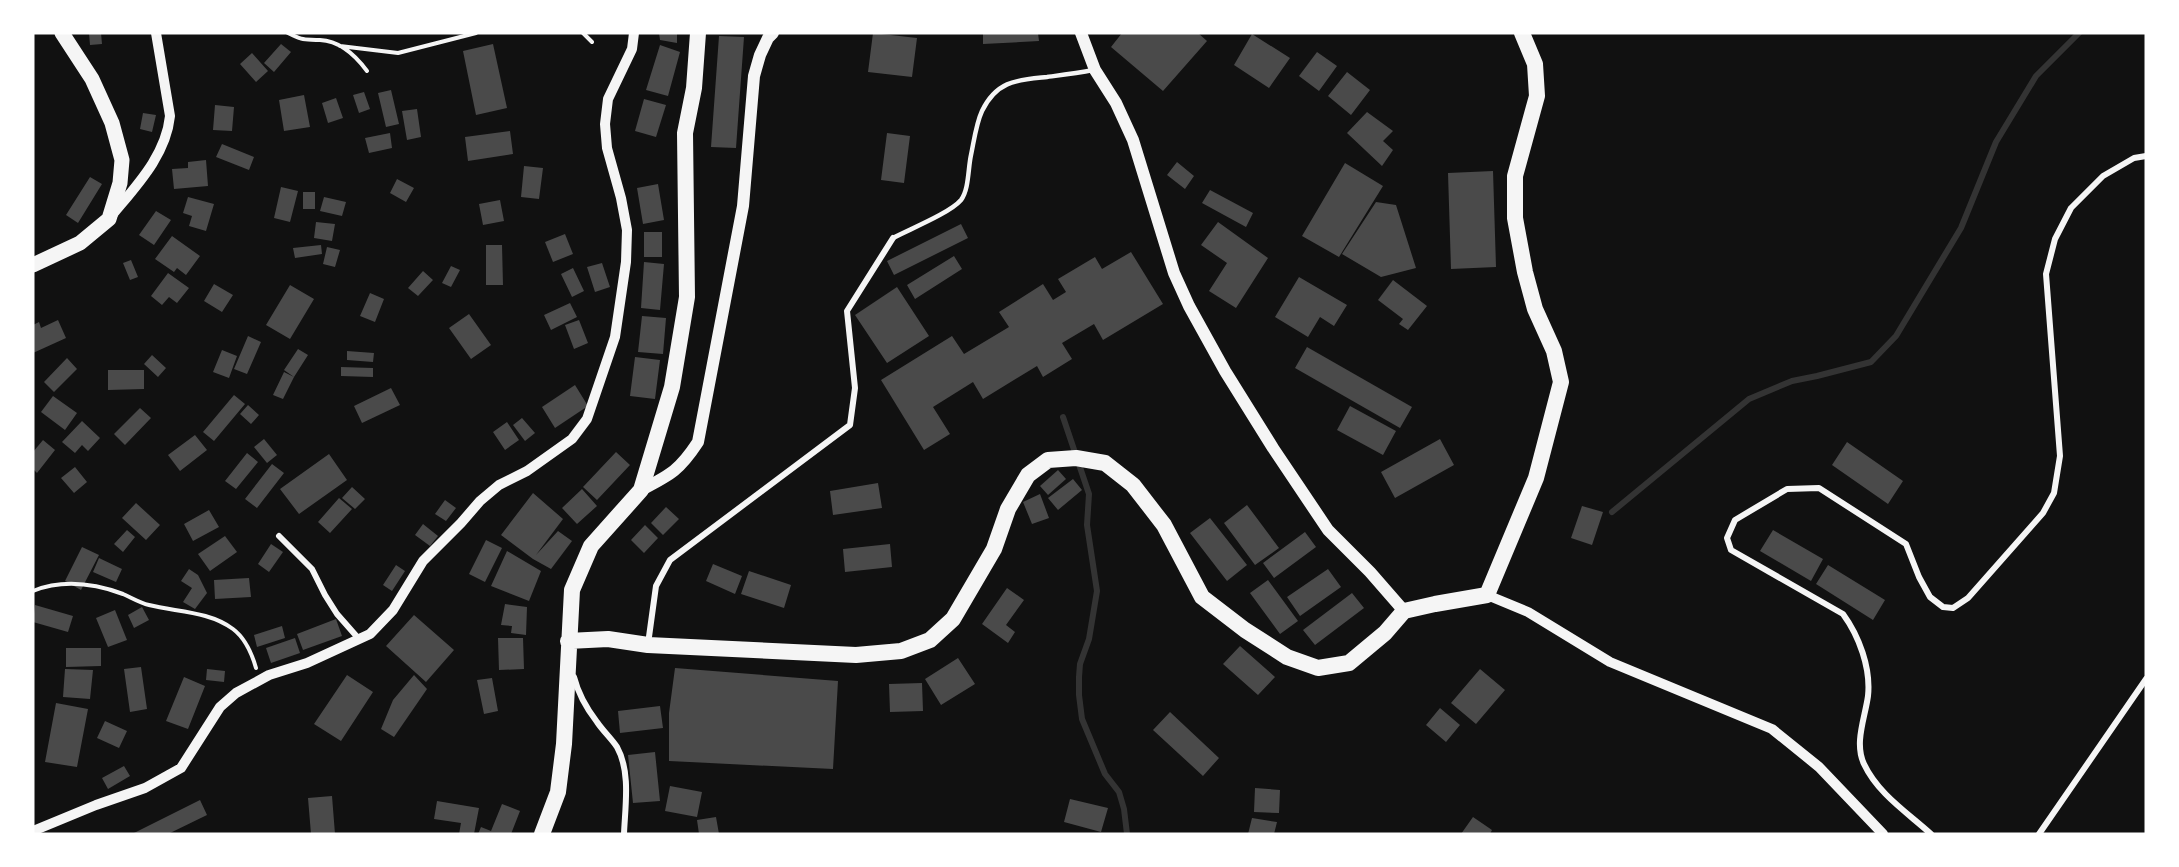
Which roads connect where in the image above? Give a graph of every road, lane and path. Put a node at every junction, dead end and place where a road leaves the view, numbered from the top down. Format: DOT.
graph roads {
  1 [pos="62,33"];
  2 [pos="156,33"];
  3 [pos="288,33"];
  4 [pos="476,33"];
  5 [pos="583,33"];
  6 [pos="634,33"];
  7 [pos="698,33"];
  8 [pos="773,33"];
  9 [pos="1081,33"];
  10 [pos="1522,33"];
  11 [pos="592,42"];
  12 [pos="340,46"];
  13 [pos="1095,70"];
  14 [pos="367,71"];
  15 [pos="2146,156"];
  16 [pos="109,219"];
  17 [pos="893,238"];
  18 [pos="33,266"];
  19 [pos="640,490"];
  20 [pos="279,536"];
  21 [pos="33,591"];
  22 [pos="1487,594"];
  23 [pos="1404,611"];
  24 [pos="359,639"];
  25 [pos="568,641"];
  26 [pos="648,645"];
  27 [pos="2146,679"];
  28 [pos="260,680"];
  29 [pos="33,831"];
  30 [pos="542,834"];
  31 [pos="624,834"];
  32 [pos="1883,834"];
  33 [pos="1931,834"];
  34 [pos="2039,834"];
  1 -- 16 [label="main road"];
  2 -- 16 [label="street"];
  3 -- 12 [label="path"];
  4 -- 12 [label="path"];
  5 -- 11 [label="path"];
  6 -- 24 [label="street"];
  7 -- 19 [label="highway"];
  8 -- 19 [label="main road"];
  9 -- 13 [label="main road"];
  10 -- 22 [label="highway"];
  12 -- 14 [label="path"];
  13 -- 17 [label="lane"];
  13 -- 23 [label="main road"];
  15 -- 33 [label="street"];
  16 -- 18 [label="main road"];
  17 -- 26 [label="street"];
  19 -- 25 [label="highway"];
  20 -- 24 [label="street"];
  21 -- 28 [label="path"];
  22 -- 23 [label="highway"];
  22 -- 32 [label="street"];
  23 -- 26 [label="highway"];
  24 -- 28 [label="street"];
  25 -- 26 [label="highway"];
  25 -- 30 [label="highway"];
  25 -- 31 [label="street"];
  27 -- 34 [label="street"];
  28 -- 29 [label="street"];
}
